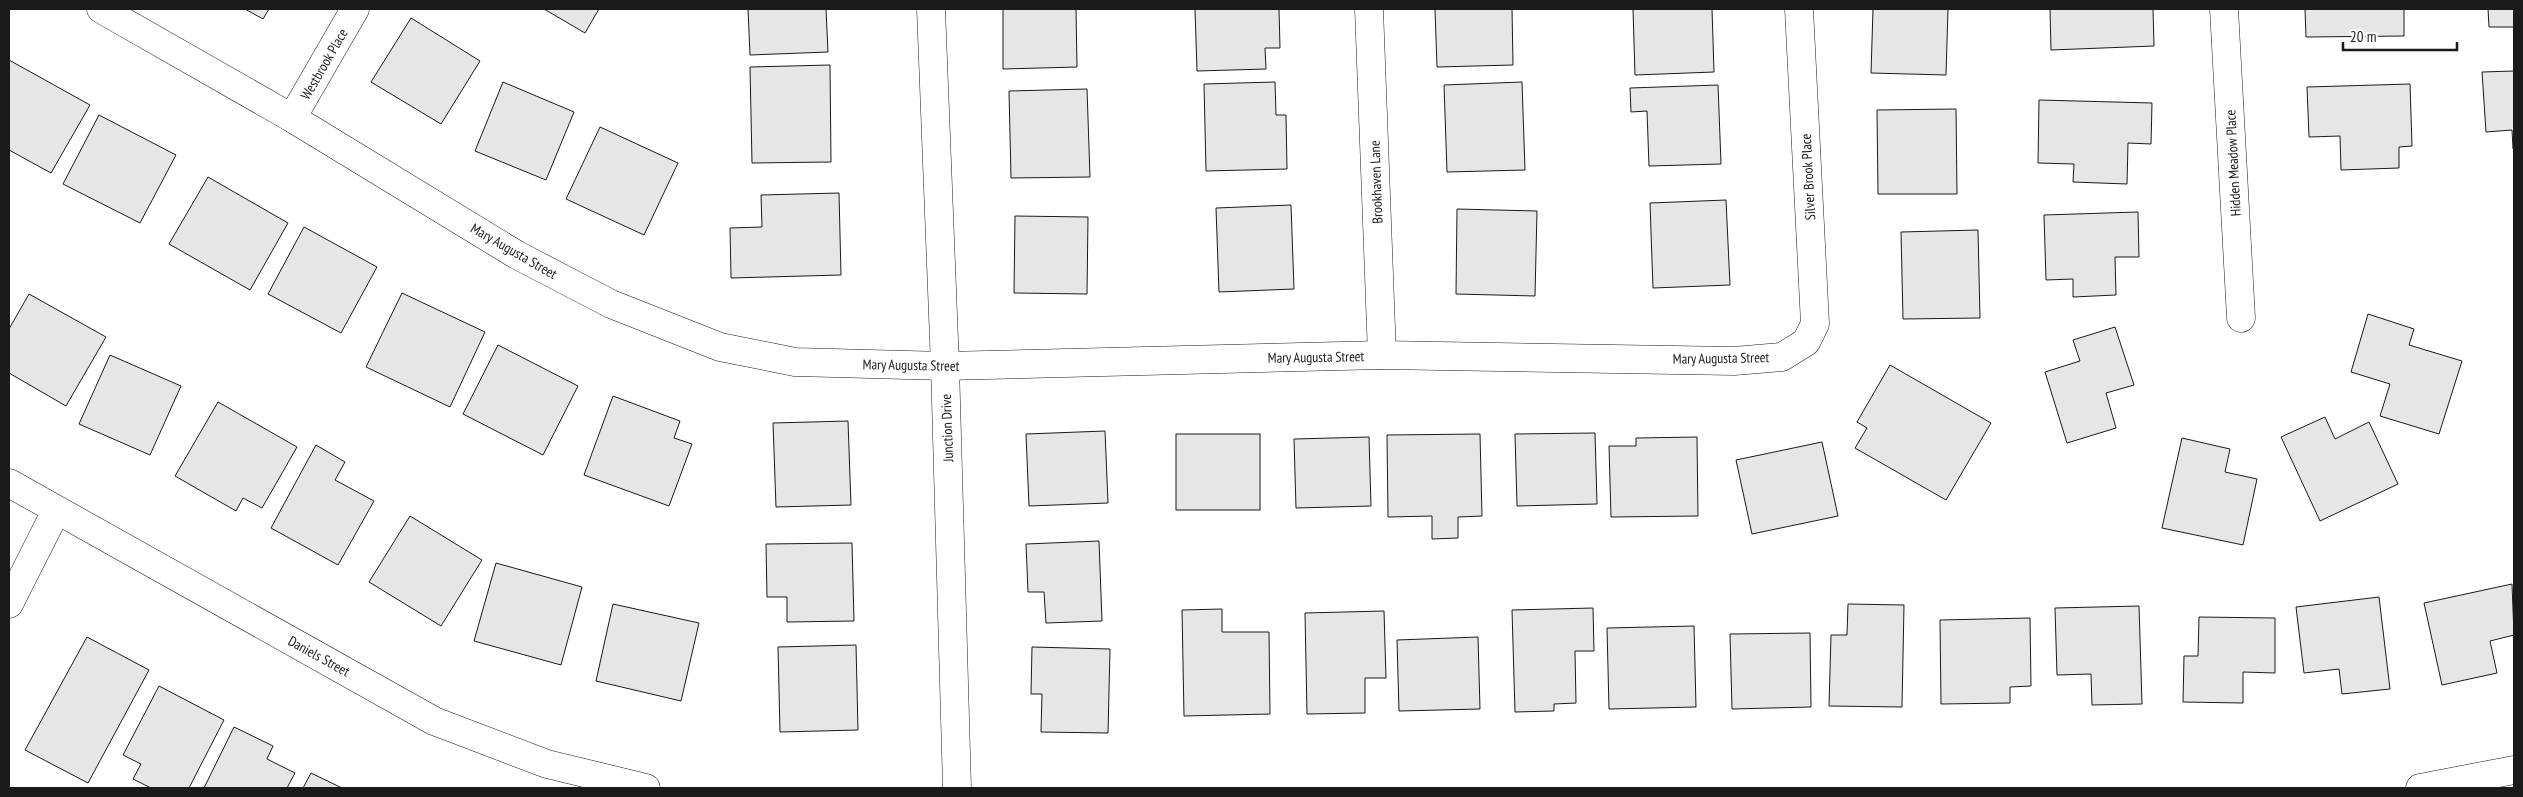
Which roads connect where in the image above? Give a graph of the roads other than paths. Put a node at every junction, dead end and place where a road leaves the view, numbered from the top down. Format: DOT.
graph roads {
  1 [pos="101,9"];
  2 [pos="355,9"];
  3 [pos="930,9"];
  4 [pos="1369,9"];
  5 [pos="1799,9"];
  6 [pos="2224,9"];
  7 [pos="292,118"];
  8 [pos="2241,318"];
  9 [pos="1806,342"];
  10 [pos="1382,356"];
  11 [pos="945,366"];
  12 [pos="9,483"];
  13 [pos="56,511"];
  14 [pos="9,604"];
  15 [pos="2514,770"];
  16 [pos="646,788"];
  17 [pos="957,788"];
  18 [pos="2420,788"];
  1 -- 7 [label="street, Mary Augusta Street"];
  2 -- 7 [label="street, Westbrook Place"];
  3 -- 11 [label="street, Junction Drive"];
  4 -- 10 [label="street, Brookhaven Lane"];
  5 -- 9 [label="street, Silver Brook Place"];
  6 -- 8 [label="street, Hidden Meadow Place"];
  7 -- 11 [label="street, Mary Augusta Street"];
  9 -- 10 [label="street, Mary Augusta Street"];
  10 -- 11 [label="street, Mary Augusta Street"];
  11 -- 17 [label="street, Junction Drive"];
  12 -- 13 [label="street, Daniels Street"];
  13 -- 14 [label="street"];
  13 -- 16 [label="street, Daniels Street"];
  15 -- 18 [label="street"];
}
